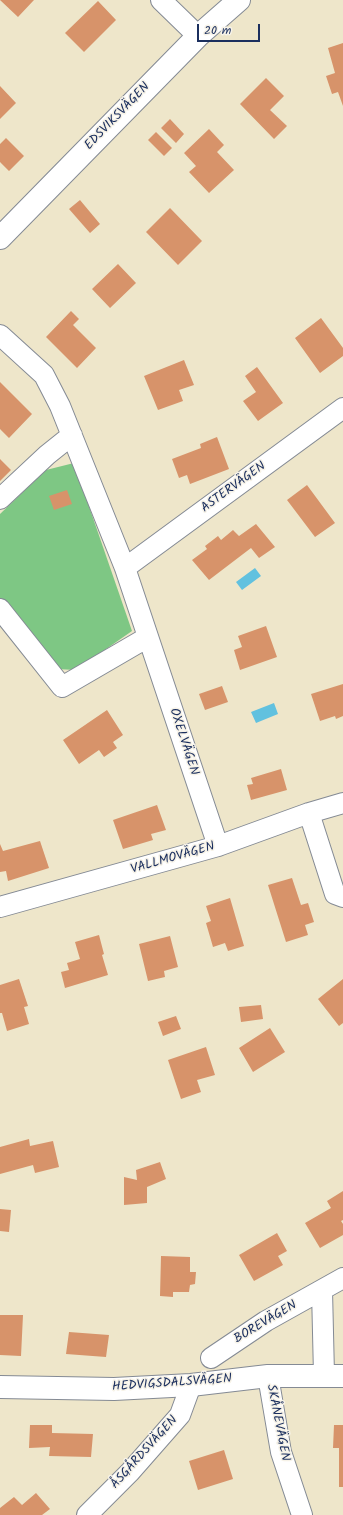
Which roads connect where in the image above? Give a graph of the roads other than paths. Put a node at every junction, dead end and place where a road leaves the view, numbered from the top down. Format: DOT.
graph roads {
  1 [pos="161,0"];
  2 [pos="239,0"];
  3 [pos="198,36"];
  4 [pos="0,238"];
  5 [pos="0,335"];
  6 [pos="343,408"];
  7 [pos="72,435"];
  8 [pos="0,499"];
  9 [pos="125,568"];
  10 [pos="0,609"];
  11 [pos="148,637"];
  12 [pos="343,803"];
  13 [pos="309,813"];
  14 [pos="218,846"];
  15 [pos="343,897"];
  16 [pos="0,908"];
  17 [pos="343,1278"];
  18 [pos="322,1290"];
  19 [pos="212,1358"];
  20 [pos="334,1375"];
  21 [pos="268,1376"];
  22 [pos="191,1384"];
  23 [pos="0,1387"];
  24 [pos="87,1515"];
  25 [pos="302,1515"];
  1 -- 3 [label="street"];
  2 -- 3 [label="street, EDSVIKSVÄGEN"];
  3 -- 4 [label="street, EDSVIKSVÄGEN"];
  5 -- 7 [label="street, OXELVÄGEN"];
  6 -- 9 [label="street, ASTERVÄGEN"];
  7 -- 8 [label="street"];
  7 -- 9 [label="street, OXELVÄGEN"];
  9 -- 11 [label="street, OXELVÄGEN"];
  10 -- 11 [label="street"];
  11 -- 14 [label="street, OXELVÄGEN"];
  12 -- 13 [label="street, VALLMOVÄGEN"];
  13 -- 14 [label="street, VALLMOVÄGEN"];
  13 -- 15 [label="street"];
  14 -- 16 [label="street, VALLMOVÄGEN"];
  17 -- 18 [label="street, BOREVÄGEN"];
  18 -- 19 [label="street, BOREVÄGEN"];
  18 -- 20 [label="street"];
  20 -- 21 [label="street, HEDVIGSDALSVÄGEN"];
  21 -- 22 [label="street, HEDVIGSDALSVÄGEN"];
  21 -- 25 [label="street, SKÅNEVÄGEN"];
  22 -- 23 [label="street, HEDVIGSDALSVÄGEN"];
  22 -- 24 [label="street, ÅSGÅRDSVÄGEN"];
}
